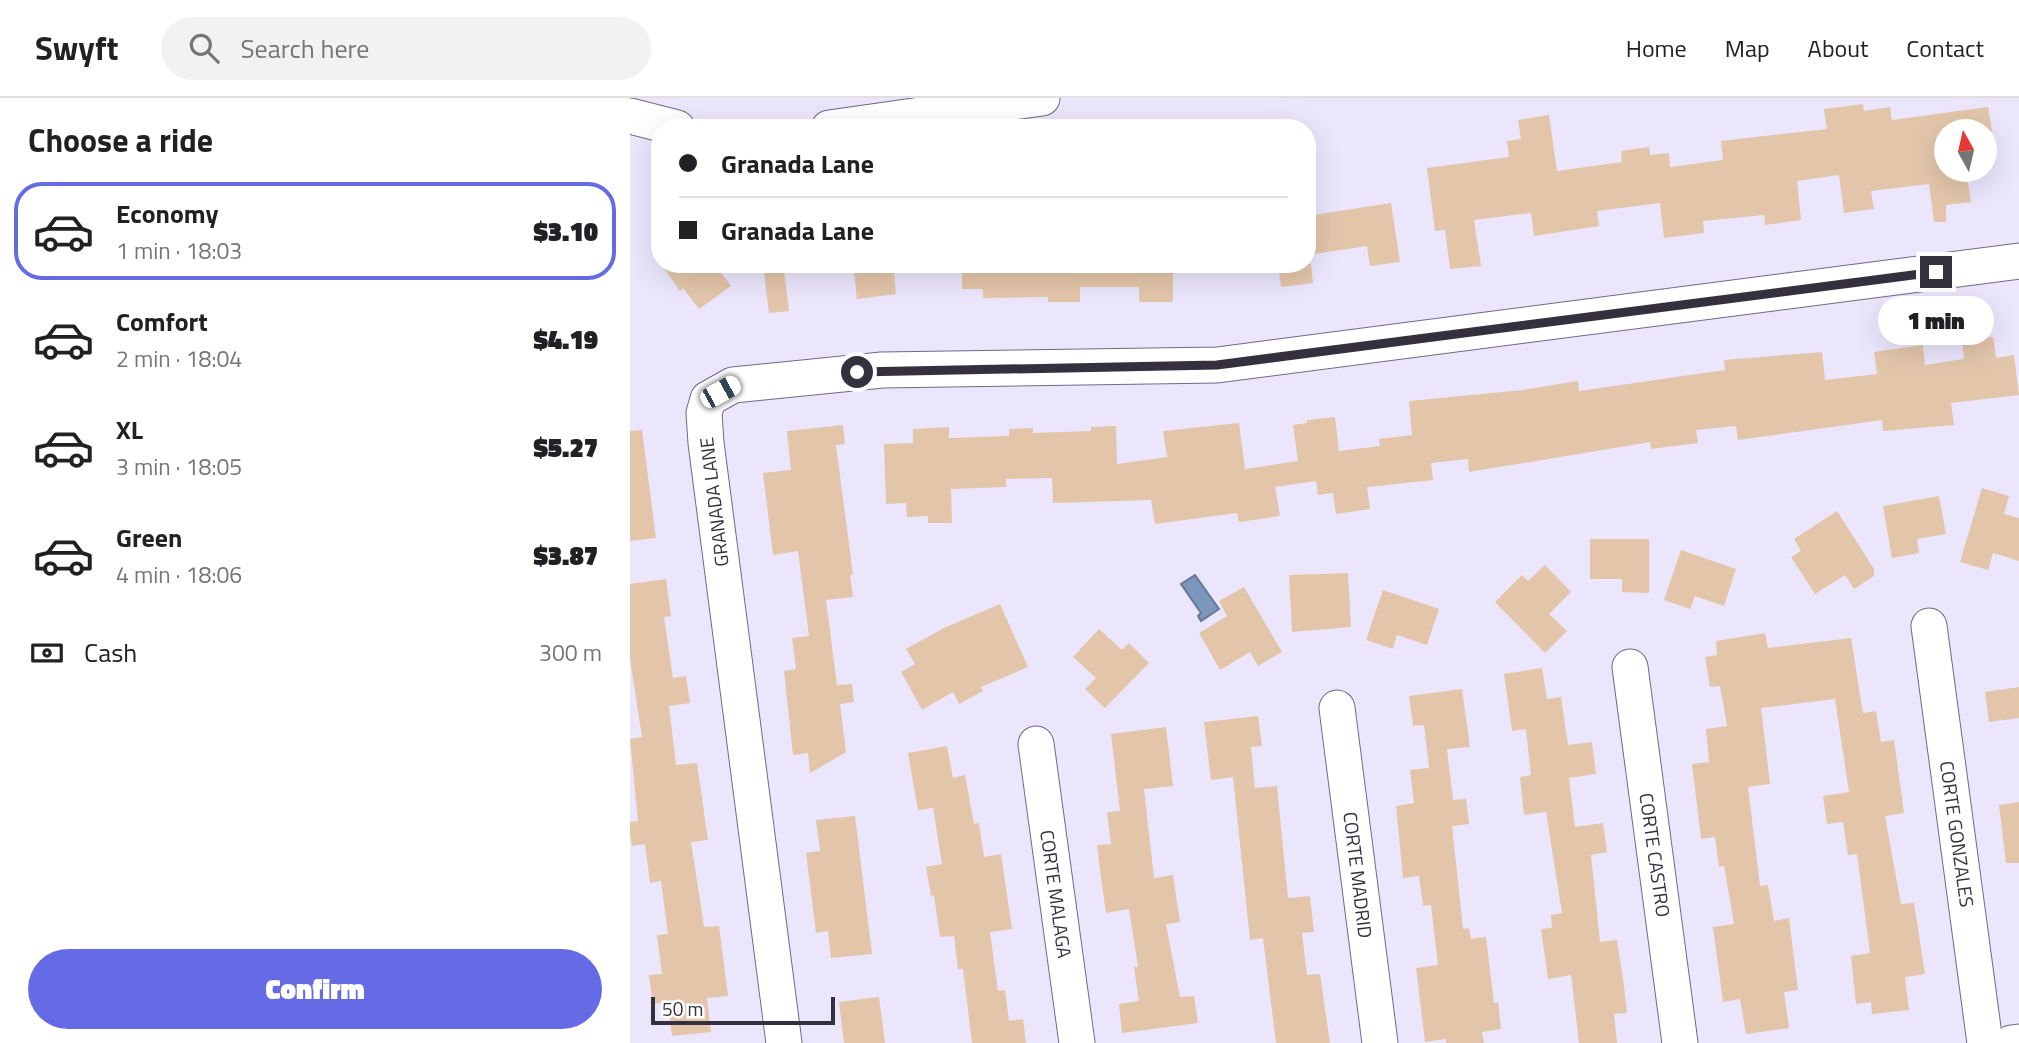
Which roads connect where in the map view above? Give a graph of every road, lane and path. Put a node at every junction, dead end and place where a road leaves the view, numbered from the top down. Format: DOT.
graph roads {
  1 [pos="1042,98"];
  2 [pos="630,116"];
  3 [pos="893,119"];
  4 [pos="651,121"];
  5 [pos="2019,261"];
  6 [pos="1929,626"];
  7 [pos="1630,667"];
  8 [pos="1337,708"];
  9 [pos="1036,744"];
  10 [pos="2019,1042"];
  11 [pos="783,1043"];
  12 [pos="1077,1043"];
  13 [pos="1380,1043"];
  14 [pos="1680,1043"];
  15 [pos="1985,1043"];
  16 [pos="2011,1043"];
  1 -- 3 [label="street"];
  2 -- 4 [label="street"];
  5 -- 11 [label="street, GRANADA LANE"];
  6 -- 15 [label="street, CORTE GONZALES"];
  7 -- 14 [label="street, CORTE CASTRO"];
  8 -- 13 [label="street, CORTE MADRID"];
  9 -- 12 [label="street, CORTE MALAGA"];
  10 -- 16 [label="street"];
}
